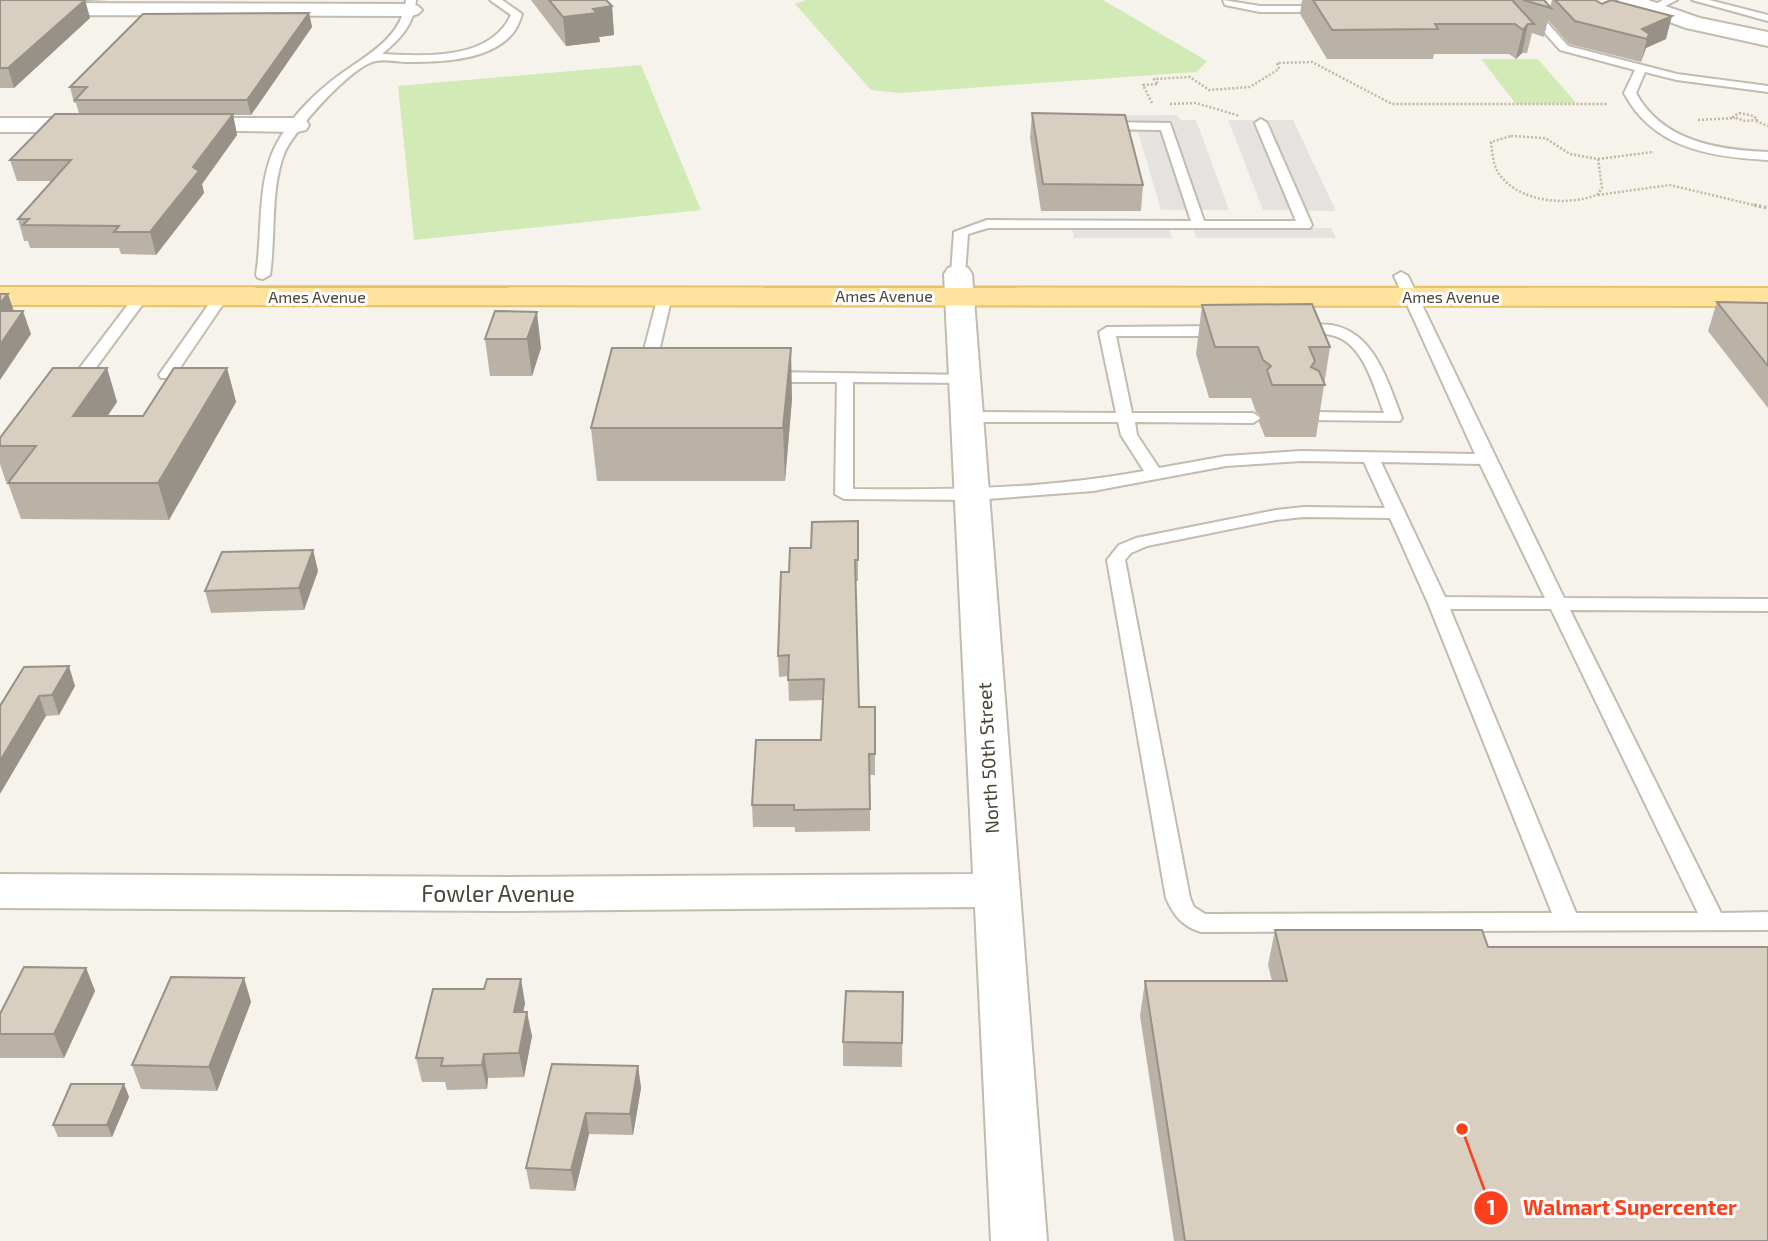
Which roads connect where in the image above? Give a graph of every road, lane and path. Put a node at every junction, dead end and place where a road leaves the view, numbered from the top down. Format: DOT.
graph roads {
  1 [pos="495,0"];
  2 [pos="1228,0"];
  3 [pos="1672,0"];
  4 [pos="1697,0"];
  5 [pos="110,5"];
  6 [pos="411,5"];
  7 [pos="1619,5"];
  8 [pos="0,9"];
  9 [pos="1339,9"];
  10 [pos="1651,9"];
  11 [pos="1505,11"];
  12 [pos="1531,11"];
  13 [pos="1558,11"];
  14 [pos="1768,18"];
  15 [pos="1768,39"];
  16 [pos="370,57"];
  17 [pos="1641,68"];
  18 [pos="1768,89"];
  19 [pos="1157,104"];
  20 [pos="1634,104"];
  21 [pos="1166,105"];
  22 [pos="1735,118"];
  23 [pos="1687,120"];
  24 [pos="1755,121"];
  25 [pos="1261,123"];
  26 [pos="0,125"];
  27 [pos="121,125"];
  28 [pos="162,125"];
  29 [pos="297,125"];
  30 [pos="1085,126"];
  31 [pos="1768,126"];
  32 [pos="1693,142"];
  33 [pos="1768,156"];
  34 [pos="1598,159"];
  35 [pos="1597,195"];
  36 [pos="1768,208"];
  37 [pos="1199,225"];
  38 [pos="0,275"];
  39 [pos="264,275"];
  40 [pos="1768,276"];
  41 [pos="959,285"];
  42 [pos="1406,287"];
  43 [pos="0,296"];
  44 [pos="141,296"];
  45 [pos="221,296"];
  46 [pos="665,296"];
  47 [pos="1768,297"];
  48 [pos="1239,331"];
  49 [pos="1279,331"];
  50 [pos="167,375"];
  51 [pos="659,377"];
  52 [pos="752,377"];
  53 [pos="845,378"];
  54 [pos="68,395"];
  55 [pos="966,398"];
  56 [pos="1125,417"];
  57 [pos="1314,417"];
  58 [pos="1253,418"];
  59 [pos="1371,459"];
  60 [pos="1486,459"];
  61 [pos="1154,473"];
  62 [pos="974,495"];
  63 [pos="1395,513"];
  64 [pos="1437,603"];
  65 [pos="1559,604"];
  66 [pos="1768,606"];
  67 [pos="995,890"];
  68 [pos="0,891"];
  69 [pos="1567,920"];
  70 [pos="1713,920"];
  71 [pos="1768,921"];
  72 [pos="1019,1241"];
  1 -- 16 [label="lane"];
  2 -- 9 [label="lane"];
  3 -- 10 [label="lane"];
  4 -- 14 [label="lane"];
  5 -- 6 [label="street"];
  5 -- 8 [label="street"];
  6 -- 16 [label="lane"];
  7 -- 10 [label="street"];
  10 -- 15 [label="street"];
  11 -- 12 [label="street"];
  12 -- 13 [label="street"];
  12 -- 17 [label="lane"];
  16 -- 29 [label="lane"];
  17 -- 18 [label="lane"];
  17 -- 20 [label="lane"];
  19 -- 20 [label="path"];
  20 -- 32 [label="lane"];
  21 -- 25 [label="path"];
  22 -- 23 [label="path"];
  22 -- 24 [label="path"];
  22 -- 24 [label="path"];
  24 -- 31 [label="path"];
  25 -- 37 [label="lane"];
  26 -- 27 [label="street"];
  28 -- 29 [label="street"];
  29 -- 39 [label="lane"];
  30 -- 37 [label="lane"];
  32 -- 33 [label="lane"];
  32 -- 34 [label="path"];
  34 -- 35 [label="path"];
  34 -- 35 [label="path"];
  35 -- 36 [label="path"];
  37 -- 41 [label="lane"];
  38 -- 39 [label="main road, Ames Avenue"];
  39 -- 41 [label="main road, Ames Avenue"];
  40 -- 42 [label="main road, Ames Avenue"];
  41 -- 42 [label="main road, Ames Avenue"];
  41 -- 46 [label="main road, Ames Avenue"];
  41 -- 55 [label="street, North 50th Street"];
  42 -- 47 [label="main road, Ames Avenue"];
  42 -- 60 [label="lane"];
  43 -- 44 [label="main road, Ames Avenue"];
  44 -- 45 [label="main road, Ames Avenue"];
  44 -- 54 [label="lane"];
  45 -- 46 [label="main road, Ames Avenue"];
  45 -- 50 [label="lane"];
  46 -- 51 [label="lane"];
  48 -- 56 [label="lane"];
  49 -- 57 [label="lane"];
  52 -- 53 [label="lane"];
  53 -- 55 [label="lane"];
  53 -- 62 [label="lane"];
  55 -- 56 [label="lane"];
  55 -- 62 [label="street, North 50th Street"];
  56 -- 58 [label="lane"];
  56 -- 61 [label="lane"];
  59 -- 60 [label="lane"];
  59 -- 61 [label="lane"];
  59 -- 63 [label="lane"];
  60 -- 65 [label="lane"];
  61 -- 62 [label="lane"];
  62 -- 67 [label="street, North 50th Street"];
  63 -- 64 [label="lane"];
  63 -- 69 [label="lane"];
  64 -- 65 [label="lane"];
  64 -- 69 [label="lane"];
  65 -- 66 [label="lane"];
  65 -- 70 [label="lane"];
  67 -- 68 [label="street, Fowler Avenue"];
  67 -- 72 [label="street, North 50th Street"];
  69 -- 70 [label="lane"];
  70 -- 71 [label="lane"];
}
